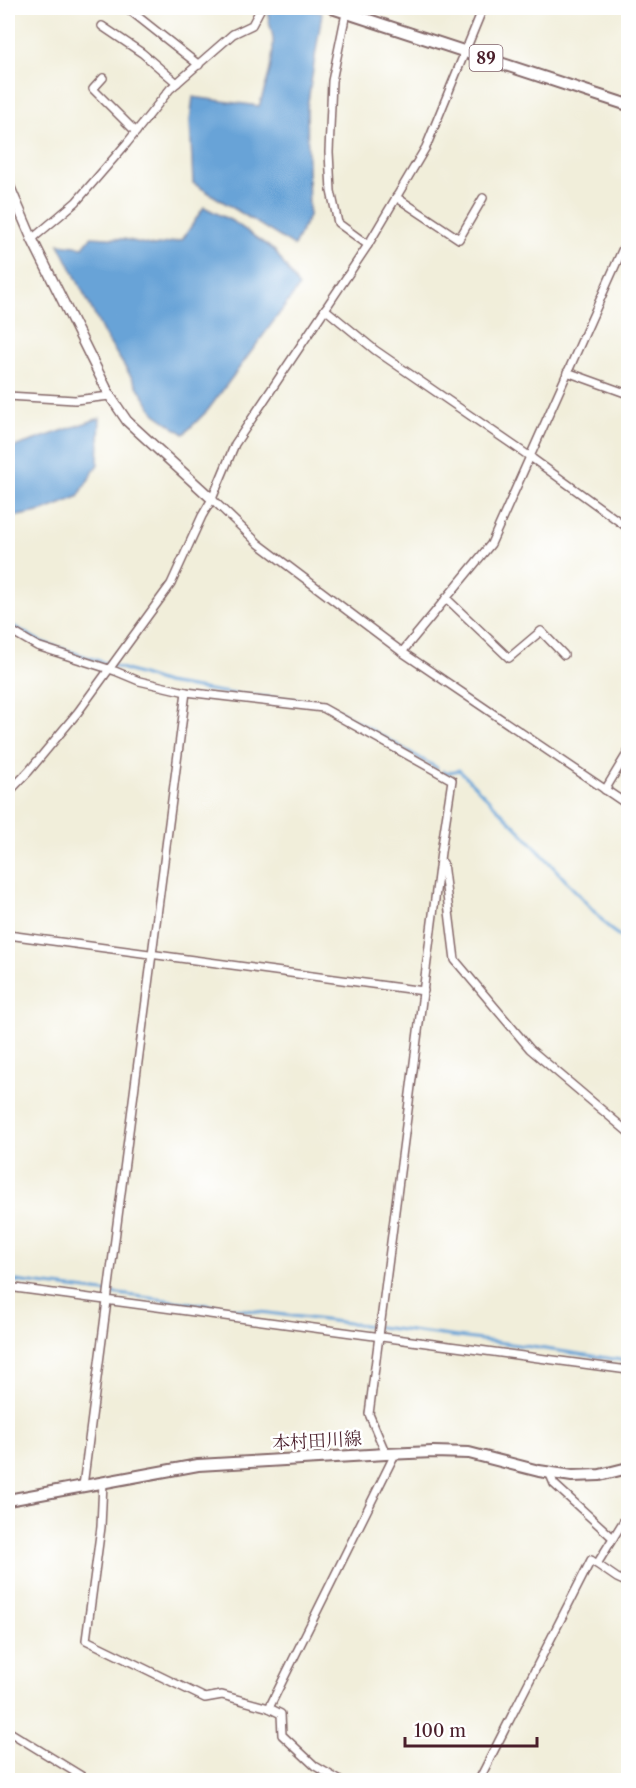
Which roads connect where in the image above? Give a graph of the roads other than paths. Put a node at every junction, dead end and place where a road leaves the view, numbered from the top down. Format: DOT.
graph roads {
  1 [pos="127,8"];
  2 [pos="261,8"];
  3 [pos="332,8"];
  4 [pos="483,8"];
  5 [pos="344,15"];
  6 [pos="102,26"];
  7 [pos="466,51"];
  8 [pos="199,65"];
  9 [pos="103,78"];
  10 [pos="177,83"];
  11 [pos="628,105"];
  12 [pos="136,132"];
  13 [pos="8,183"];
  14 [pos="396,197"];
  15 [pos="483,198"];
  16 [pos="628,237"];
  17 [pos="32,239"];
  18 [pos="368,245"];
  19 [pos="326,309"];
  20 [pos="567,372"];
  21 [pos="628,394"];
  22 [pos="8,396"];
  23 [pos="110,396"];
  24 [pos="529,456"];
  25 [pos="212,499"];
  26 [pos="628,528"];
  27 [pos="446,598"];
  28 [pos="8,629"];
  29 [pos="402,652"];
  30 [pos="564,655"];
  31 [pos="109,670"];
  32 [pos="186,692"];
  33 [pos="628,752"];
  34 [pos="605,790"];
  35 [pos="8,793"];
  36 [pos="628,805"];
  37 [pos="441,852"];
  38 [pos="8,935"];
  39 [pos="152,954"];
  40 [pos="424,991"];
  41 [pos="628,1132"];
  42 [pos="8,1287"];
  43 [pos="107,1299"];
  44 [pos="379,1335"];
  45 [pos="628,1370"];
  46 [pos="390,1454"];
  47 [pos="628,1468"];
  48 [pos="549,1472"];
  49 [pos="103,1482"];
  50 [pos="83,1486"];
  51 [pos="8,1500"];
  52 [pos="628,1514"];
  53 [pos="613,1538"];
  54 [pos="597,1564"];
  55 [pos="628,1583"];
  56 [pos="269,1708"];
  57 [pos="8,1732"];
  58 [pos="88,1780"];
  59 [pos="339,1780"];
  60 [pos="479,1780"];
  1 -- 8 [label="street"];
  2 -- 8 [label="street"];
  3 -- 5 [label="main road, 89"];
  4 -- 7 [label="street"];
  5 -- 7 [label="main road, 89"];
  5 -- 18 [label="street"];
  6 -- 10 [label="street"];
  7 -- 11 [label="main road, 89"];
  7 -- 14 [label="street"];
  8 -- 10 [label="street"];
  9 -- 12 [label="street"];
  10 -- 12 [label="street"];
  12 -- 17 [label="street"];
  13 -- 17 [label="street"];
  14 -- 15 [label="street"];
  14 -- 18 [label="street"];
  16 -- 20 [label="street"];
  17 -- 23 [label="street"];
  18 -- 19 [label="street"];
  19 -- 24 [label="street"];
  19 -- 25 [label="street"];
  20 -- 21 [label="street"];
  20 -- 24 [label="street"];
  22 -- 23 [label="street"];
  23 -- 25 [label="street"];
  24 -- 26 [label="street"];
  24 -- 27 [label="street"];
  25 -- 29 [label="street"];
  25 -- 31 [label="street"];
  27 -- 29 [label="street"];
  27 -- 30 [label="street"];
  28 -- 31 [label="street"];
  29 -- 34 [label="street"];
  31 -- 32 [label="street"];
  31 -- 35 [label="street"];
  32 -- 37 [label="street"];
  32 -- 39 [label="street"];
  33 -- 34 [label="street"];
  34 -- 36 [label="street"];
  37 -- 40 [label="street"];
  37 -- 41 [label="street"];
  38 -- 39 [label="street"];
  39 -- 40 [label="street"];
  39 -- 43 [label="street"];
  40 -- 44 [label="street"];
  42 -- 43 [label="street"];
  43 -- 44 [label="street"];
  43 -- 50 [label="street"];
  44 -- 45 [label="street"];
  44 -- 46 [label="street"];
  46 -- 48 [label="main road, 本村田川線"];
  46 -- 49 [label="main road, 本村田川線"];
  46 -- 56 [label="street"];
  47 -- 48 [label="main road, 本村田川線"];
  48 -- 53 [label="street"];
  49 -- 50 [label="main road, 本村田川線"];
  49 -- 56 [label="street"];
  50 -- 51 [label="main road, 本村田川線"];
  52 -- 53 [label="street"];
  53 -- 54 [label="street"];
  54 -- 55 [label="street"];
  54 -- 60 [label="street"];
  56 -- 59 [label="street"];
  57 -- 58 [label="street"];
}
